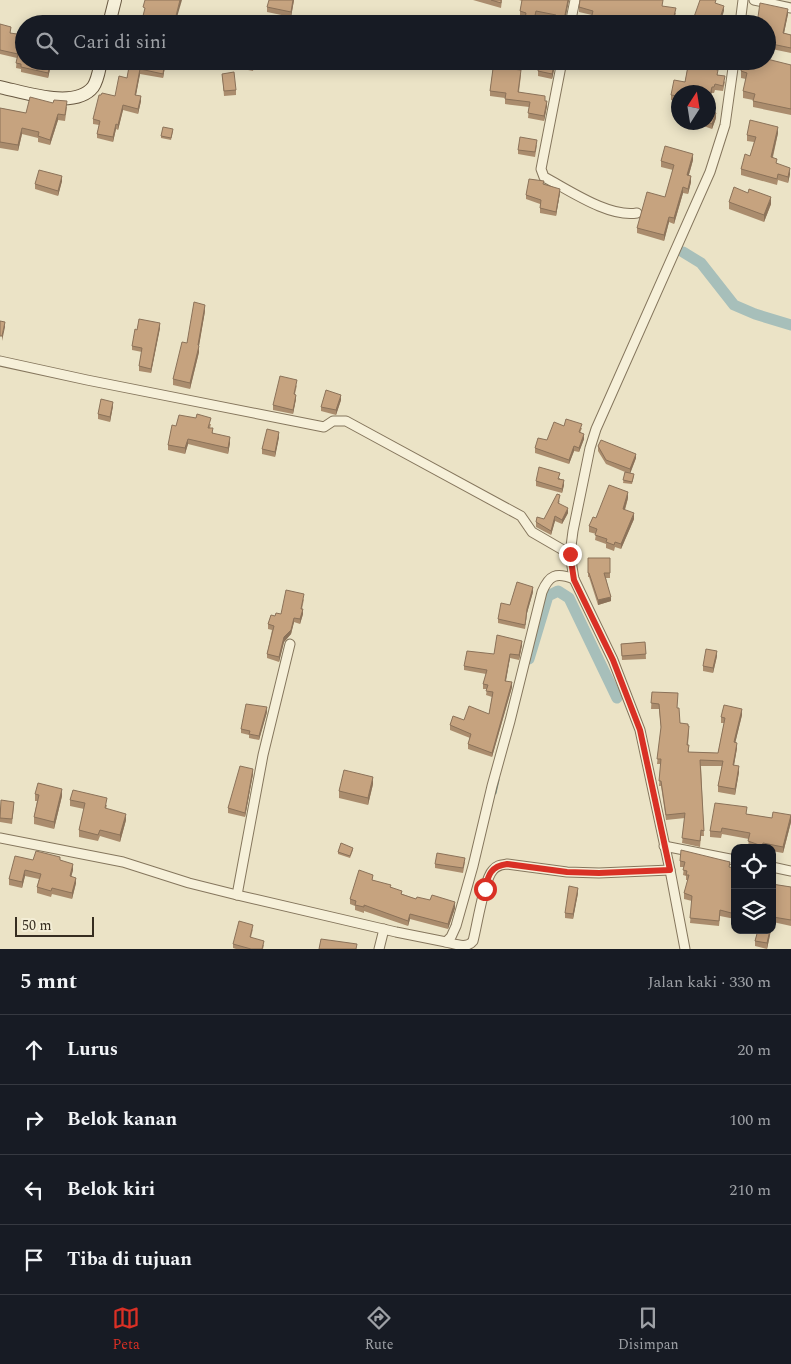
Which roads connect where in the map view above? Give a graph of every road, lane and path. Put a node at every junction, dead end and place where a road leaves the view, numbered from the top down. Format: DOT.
graph roads {
  1 [pos="115,0"];
  2 [pos="575,0"];
  3 [pos="743,0"];
  4 [pos="754,0"];
  5 [pos="791,8"];
  6 [pos="111,15"];
  7 [pos="572,15"];
  8 [pos="741,15"];
  9 [pos="99,70"];
  10 [pos="560,70"];
  11 [pos="733,70"];
  12 [pos="0,87"];
  13 [pos="637,213"];
  14 [pos="0,361"];
  15 [pos="570,554"];
  16 [pos="574,580"];
  17 [pos="290,644"];
  18 [pos="0,838"];
  19 [pos="664,846"];
  20 [pos="731,859"];
  21 [pos="776,869"];
  22 [pos="670,870"];
  23 [pos="791,871"];
  24 [pos="237,895"];
  25 [pos="384,929"];
  26 [pos="448,942"];
  27 [pos="379,949"];
  28 [pos="685,949"];
  1 -- 6 [label="street"];
  2 -- 7 [label="street"];
  3 -- 8 [label="street"];
  4 -- 5 [label="street"];
  9 -- 12 [label="street"];
  10 -- 13 [label="street"];
  11 -- 15 [label="street"];
  14 -- 15 [label="street"];
  15 -- 16 [label="street"];
  16 -- 19 [label="street"];
  16 -- 26 [label="street"];
  17 -- 24 [label="street"];
  18 -- 24 [label="street"];
  19 -- 20 [label="street"];
  19 -- 22 [label="street"];
  21 -- 23 [label="street"];
  22 -- 26 [label="street"];
  22 -- 28 [label="street"];
  24 -- 25 [label="street"];
  25 -- 26 [label="street"];
  25 -- 27 [label="street"];
}
